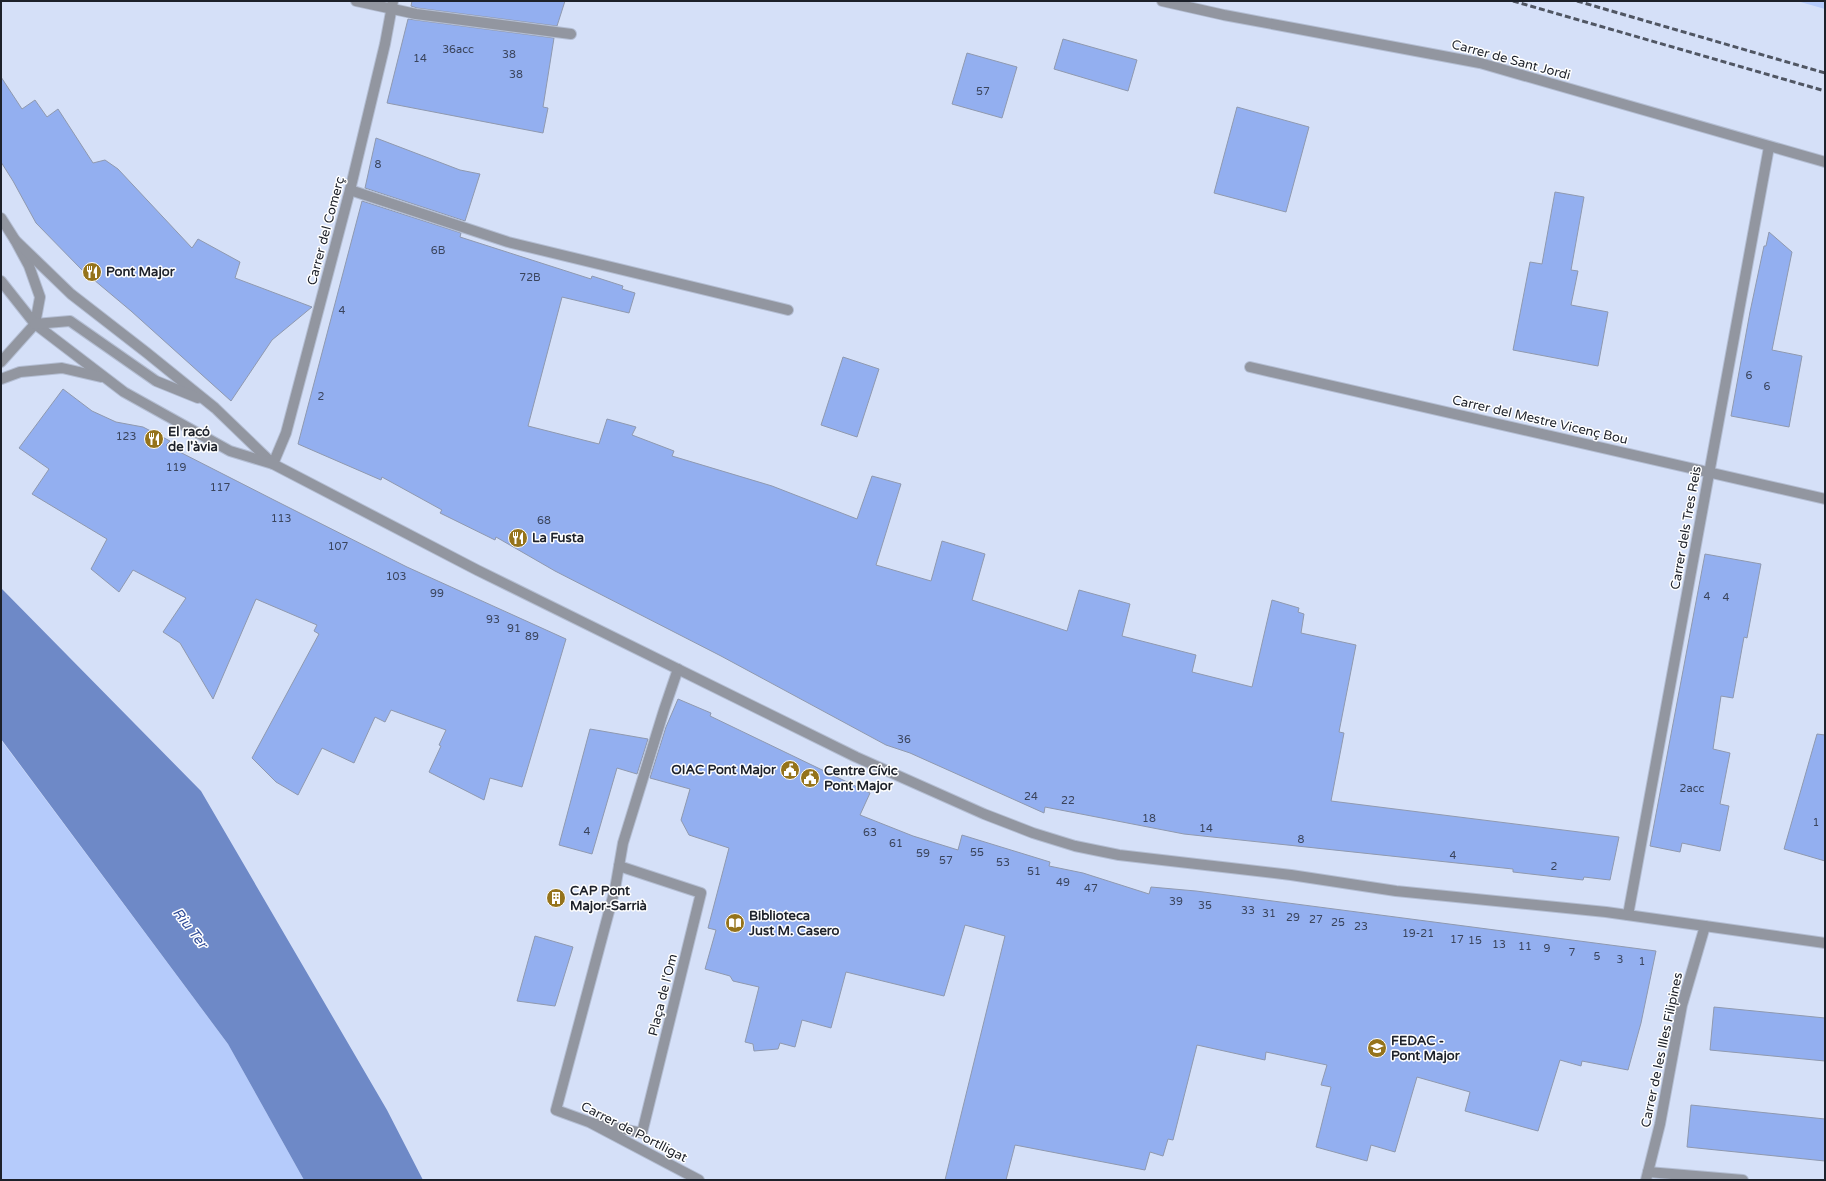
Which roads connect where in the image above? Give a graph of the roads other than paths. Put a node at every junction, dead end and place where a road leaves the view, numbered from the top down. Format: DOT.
graph roads {
  1 [pos="356,1"];
  2 [pos="1162,1"];
  3 [pos="392,4"];
  4 [pos="571,34"];
  5 [pos="1769,147"];
  6 [pos="1825,162"];
  7 [pos="350,190"];
  8 [pos="1,218"];
  9 [pos="15,240"];
  10 [pos="1,281"];
  11 [pos="788,310"];
  12 [pos="35,324"];
  13 [pos="1,362"];
  14 [pos="1250,367"];
  15 [pos="105,378"];
  16 [pos="1,379"];
  17 [pos="207,402"];
  18 [pos="273,464"];
  19 [pos="1709,472"];
  20 [pos="1825,499"];
  21 [pos="678,669"];
  22 [pos="619,866"];
  23 [pos="1628,915"];
  24 [pos="1705,926"];
  25 [pos="1825,943"];
  26 [pos="589,1122"];
  27 [pos="1647,1176"];
  28 [pos="699,1180"];
  29 [pos="1743,1180"];
  1 -- 3 [label="street"];
  2 -- 5 [label="street, Carrer de Sant Jordi"];
  3 -- 4 [label="street"];
  3 -- 7 [label="street, Carrer del Comerç"];
  5 -- 6 [label="street, Carrer de Sant Jordi"];
  5 -- 19 [label="street, Carrer dels Tres Reis"];
  7 -- 11 [label="street"];
  7 -- 18 [label="street, Carrer del Comerç"];
  8 -- 9 [label="street"];
  9 -- 12 [label="street"];
  9 -- 17 [label="street"];
  10 -- 12 [label="street"];
  12 -- 13 [label="street"];
  12 -- 15 [label="street"];
  12 -- 17 [label="street"];
  14 -- 19 [label="street, Carrer del Mestre Vicenç Bou"];
  15 -- 16 [label="street"];
  15 -- 18 [label="street"];
  17 -- 18 [label="street"];
  18 -- 21 [label="street"];
  19 -- 20 [label="street, Carrer del Mestre Vicenç Bou"];
  19 -- 23 [label="street, Carrer dels Tres Reis"];
  21 -- 22 [label="street"];
  21 -- 23 [label="street"];
  22 -- 26 [label="street, Carrer de Portlligat"];
  22 -- 26 [label="street, Plaça de l'Om"];
  23 -- 24 [label="street"];
  24 -- 25 [label="street"];
  24 -- 27 [label="street, Carrer de les Illes Filipines"];
  26 -- 28 [label="street, Carrer de Portlligat"];
  27 -- 29 [label="street"];
}
